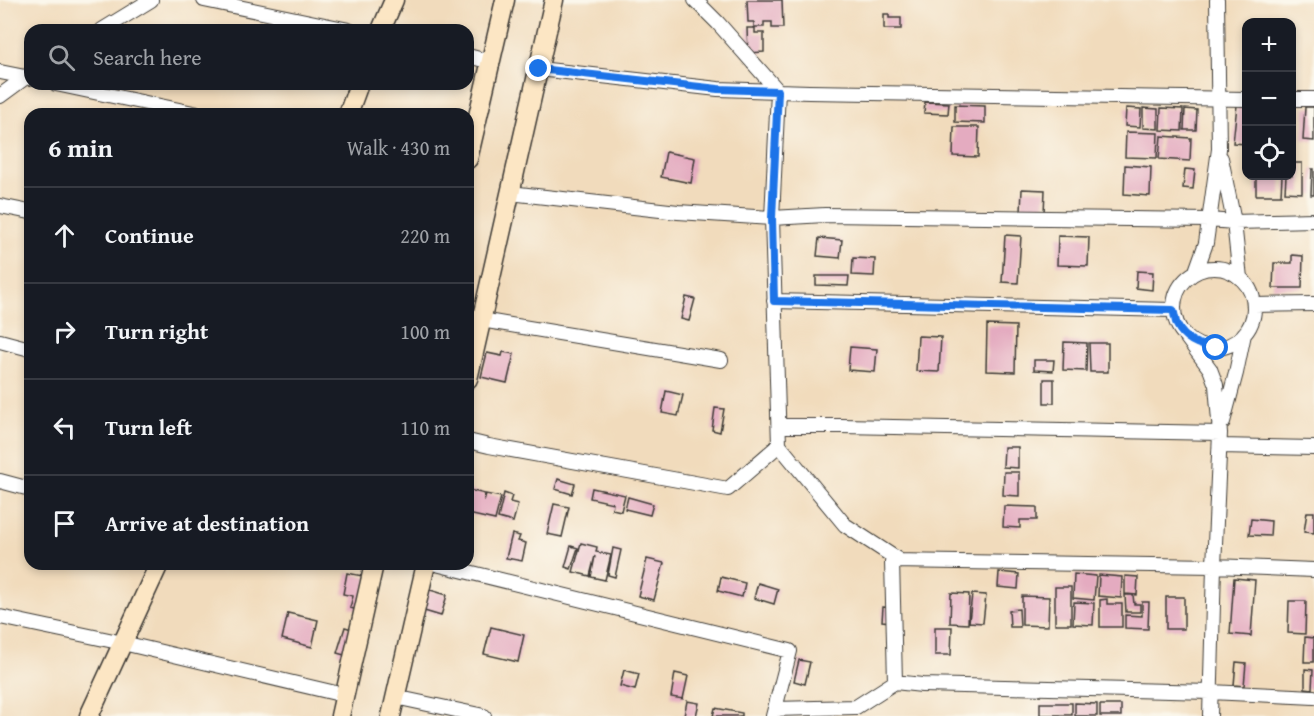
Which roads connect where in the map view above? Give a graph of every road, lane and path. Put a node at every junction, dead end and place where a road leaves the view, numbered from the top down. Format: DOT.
graph roads {
  1 [pos="151,0"];
  2 [pos="204,0"];
  3 [pos="394,0"];
  4 [pos="505,0"];
  5 [pos="554,0"];
  6 [pos="695,0"];
  7 [pos="1217,0"];
  8 [pos="112,24"];
  9 [pos="320,24"];
  10 [pos="384,24"];
  11 [pos="474,58"];
  12 [pos="490,62"];
  13 [pos="539,69"];
  14 [pos="0,72"];
  15 [pos="24,76"];
  16 [pos="24,80"];
  17 [pos="84,90"];
  18 [pos="357,90"];
  19 [pos="778,91"];
  20 [pos="0,96"];
  21 [pos="1217,98"];
  22 [pos="1242,99"];
  23 [pos="1296,99"];
  24 [pos="1314,99"];
  25 [pos="170,108"];
  26 [pos="350,108"];
  27 [pos="474,133"];
  28 [pos="1219,149"];
  29 [pos="510,193"];
  30 [pos="0,206"];
  31 [pos="24,211"];
  32 [pos="772,218"];
  33 [pos="1209,220"];
  34 [pos="1314,220"];
  35 [pos="1234,222"];
  36 [pos="1196,271"];
  37 [pos="1240,278"];
  38 [pos="774,301"];
  39 [pos="1314,304"];
  40 [pos="1254,305"];
  41 [pos="1173,310"];
  42 [pos="482,320"];
  43 [pos="1244,334"];
  44 [pos="1187,338"];
  45 [pos="0,341"];
  46 [pos="24,347"];
  47 [pos="474,354"];
  48 [pos="721,360"];
  49 [pos="779,426"];
  50 [pos="1220,439"];
  51 [pos="474,442"];
  52 [pos="779,445"];
  53 [pos="1314,448"];
  54 [pos="0,481"];
  55 [pos="24,487"];
  56 [pos="900,561"];
  57 [pos="1214,566"];
  58 [pos="156,570"];
  59 [pos="373,570"];
  60 [pos="425,570"];
  61 [pos="459,570"];
  62 [pos="1314,570"];
  63 [pos="0,617"];
  64 [pos="123,643"];
  65 [pos="895,682"];
  66 [pos="1210,692"];
  67 [pos="344,695"];
  68 [pos="395,697"];
  69 [pos="1314,697"];
  70 [pos="774,712"];
  71 [pos="89,716"];
  72 [pos="340,716"];
  73 [pos="391,716"];
  74 [pos="484,716"];
  75 [pos="1210,716"];
  1 -- 8 [label="street"];
  2 -- 9 [label="street"];
  3 -- 10 [label="main road"];
  4 -- 12 [label="main road"];
  5 -- 13 [label="main road"];
  6 -- 19 [label="street"];
  7 -- 21 [label="street"];
  11 -- 12 [label="street"];
  12 -- 27 [label="main road"];
  13 -- 19 [label="street"];
  13 -- 29 [label="main road"];
  14 -- 15 [label="street"];
  16 -- 20 [label="street"];
  17 -- 25 [label="street"];
  18 -- 26 [label="main road"];
  19 -- 21 [label="street"];
  19 -- 32 [label="street"];
  21 -- 22 [label="street"];
  21 -- 28 [label="street"];
  23 -- 24 [label="street"];
  28 -- 33 [label="street"];
  28 -- 35 [label="street"];
  29 -- 32 [label="street"];
  29 -- 42 [label="main road"];
  30 -- 31 [label="street"];
  32 -- 33 [label="street"];
  32 -- 38 [label="street"];
  33 -- 35 [label="street"];
  33 -- 36 [label="street"];
  34 -- 35 [label="street"];
  35 -- 37 [label="street"];
  36 -- 37 [label="street"];
  36 -- 41 [label="street"];
  37 -- 40 [label="street"];
  38 -- 41 [label="street"];
  38 -- 49 [label="street"];
  39 -- 40 [label="street"];
  40 -- 43 [label="street"];
  41 -- 44 [label="street"];
  42 -- 47 [label="main road"];
  42 -- 48 [label="street"];
  43 -- 44 [label="street"];
  43 -- 50 [label="street"];
  44 -- 50 [label="street"];
  45 -- 46 [label="street"];
  49 -- 50 [label="street"];
  49 -- 52 [label="street"];
  50 -- 53 [label="street"];
  50 -- 57 [label="street"];
  51 -- 52 [label="street"];
  52 -- 56 [label="street"];
  54 -- 55 [label="street"];
  56 -- 57 [label="street"];
  56 -- 65 [label="street"];
  57 -- 62 [label="street"];
  57 -- 66 [label="street"];
  58 -- 64 [label="main road"];
  59 -- 67 [label="main road"];
  60 -- 68 [label="main road"];
  61 -- 70 [label="street"];
  63 -- 64 [label="street"];
  64 -- 67 [label="street"];
  64 -- 71 [label="main road"];
  65 -- 66 [label="street"];
  65 -- 70 [label="street"];
  66 -- 69 [label="street"];
  66 -- 75 [label="street"];
  67 -- 72 [label="main road"];
  68 -- 73 [label="main road"];
  68 -- 74 [label="street"];
}
